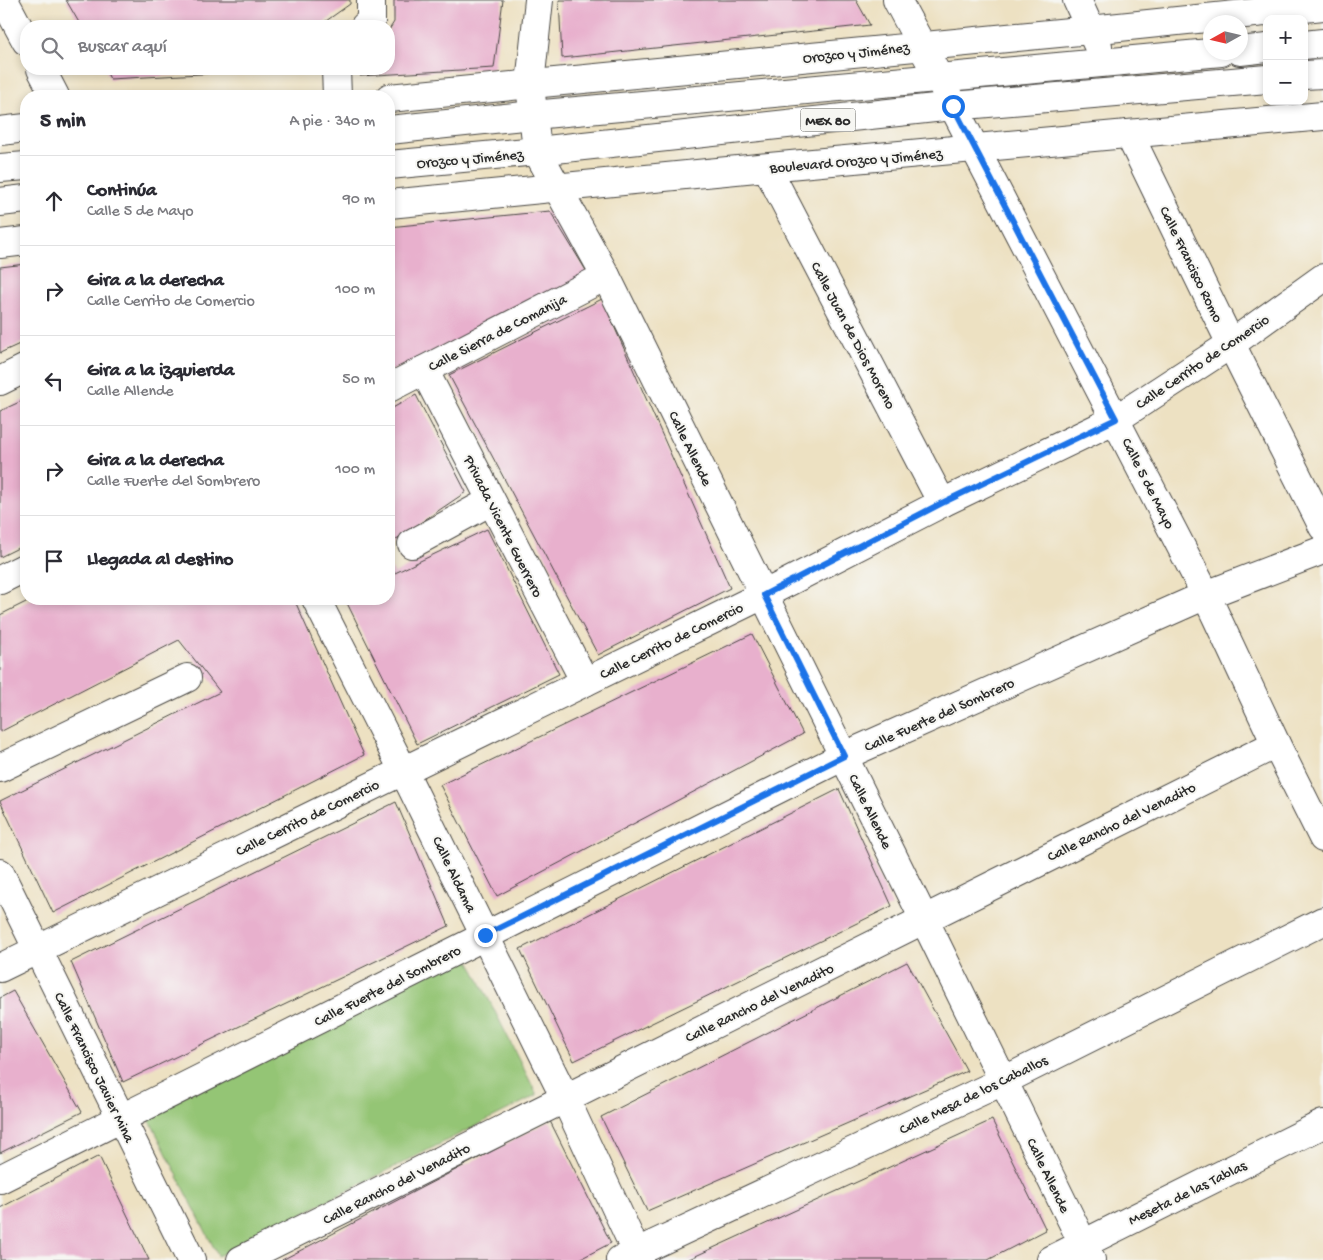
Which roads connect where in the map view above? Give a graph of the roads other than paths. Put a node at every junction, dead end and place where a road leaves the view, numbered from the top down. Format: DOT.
graph roads {
  1 [pos="4,0"];
  2 [pos="371,0"];
  3 [pos="538,0"];
  4 [pos="897,0"];
  5 [pos="1077,0"];
  6 [pos="1323,6"];
  7 [pos="371,20"];
  8 [pos="1090,30"];
  9 [pos="20,31"];
  10 [pos="1323,43"];
  11 [pos="1308,45"];
  12 [pos="922,46"];
  13 [pos="1263,48"];
  14 [pos="1248,50"];
  15 [pos="1203,54"];
  16 [pos="1107,63"];
  17 [pos="1323,74"];
  18 [pos="44,75"];
  19 [pos="336,75"];
  20 [pos="1308,75"];
  21 [pos="939,78"];
  22 [pos="1263,79"];
  23 [pos="530,84"];
  24 [pos="52,90"];
  25 [pos="337,90"];
  26 [pos="395,97"];
  27 [pos="953,106"];
  28 [pos="533,114"];
  29 [pos="1323,116"];
  30 [pos="20,129"];
  31 [pos="395,129"];
  32 [pos="0,131"];
  33 [pos="1129,134"];
  34 [pos="975,149"];
  35 [pos="537,151"];
  36 [pos="395,164"];
  37 [pos="20,166"];
  38 [pos="0,168"];
  39 [pos="766,168"];
  40 [pos="556,187"];
  41 [pos="20,200"];
  42 [pos="0,202"];
  43 [pos="395,203"];
  44 [pos="20,242"];
  45 [pos="0,244"];
  46 [pos="606,276"];
  47 [pos="1323,278"];
  48 [pos="1231,344"];
  49 [pos="424,370"];
  50 [pos="20,371"];
  51 [pos="0,381"];
  52 [pos="395,385"];
  53 [pos="1116,419"];
  54 [pos="491,501"];
  55 [pos="942,503"];
  56 [pos="1323,527"];
  57 [pos="412,544"];
  58 [pos="1323,550"];
  59 [pos="20,570"];
  60 [pos="0,580"];
  61 [pos="764,595"];
  62 [pos="1206,595"];
  63 [pos="319,605"];
  64 [pos="187,678"];
  65 [pos="585,682"];
  66 [pos="1276,744"];
  67 [pos="844,756"];
  68 [pos="0,768"];
  69 [pos="403,770"];
  70 [pos="1323,838"];
  71 [pos="0,873"];
  72 [pos="924,919"];
  73 [pos="1323,921"];
  74 [pos="485,935"];
  75 [pos="38,950"];
  76 [pos="0,968"];
  77 [pos="1003,1081"];
  78 [pos="565,1098"];
  79 [pos="120,1119"];
  80 [pos="1323,1124"];
  81 [pos="0,1179"];
  82 [pos="1087,1252"];
  83 [pos="632,1257"];
  84 [pos="191,1260"];
  85 [pos="241,1260"];
  86 [pos="1051,1260"];
  1 -- 9 [label="main road"];
  2 -- 7 [label="main road"];
  3 -- 23 [label="main road"];
  4 -- 12 [label="main road, Calle 5 de Mayo"];
  5 -- 8 [label="main road"];
  6 -- 8 [label="main road, Orozco y Jiménez"];
  8 -- 12 [label="main road, Orozco y Jiménez"];
  8 -- 16 [label="main road"];
  10 -- 11 [label="main road"];
  12 -- 21 [label="main road, Calle 5 de Mayo"];
  12 -- 23 [label="main road, Orozco y Jiménez"];
  13 -- 14 [label="main road"];
  15 -- 16 [label="main road, MEX 80"];
  16 -- 21 [label="main road, MEX 80"];
  17 -- 20 [label="main road"];
  18 -- 24 [label="main road"];
  19 -- 25 [label="main road"];
  21 -- 27 [label="main road, Calle 5 de Mayo"];
  21 -- 28 [label="main road, MEX 80"];
  22 -- 27 [label="main road, Orozco y Jiménez / MEX 80"];
  23 -- 26 [label="main road, Orozco y Jiménez"];
  23 -- 28 [label="main road"];
  27 -- 34 [label="main road, Calle 5 de Mayo"];
  27 -- 35 [label="main road, Orozco y Jiménez / MEX 80"];
  28 -- 31 [label="main road, MEX 80"];
  28 -- 35 [label="main road"];
  29 -- 33 [label="main road, Boulevard Orozco y Jiménez"];
  30 -- 32 [label="main road"];
  33 -- 34 [label="main road, Boulevard Orozco y Jiménez"];
  33 -- 48 [label="main road, Calle Francisco Romo"];
  34 -- 39 [label="main road, Boulevard Orozco y Jiménez"];
  34 -- 53 [label="main road, Calle 5 de Mayo"];
  35 -- 36 [label="main road, Orozco y Jiménez / MEX 80"];
  35 -- 40 [label="main road, Calle Allende"];
  37 -- 38 [label="main road"];
  39 -- 40 [label="main road, Boulevard Orozco y Jiménez"];
  39 -- 55 [label="main road, Calle Juan de Dios Moreno"];
  40 -- 43 [label="main road, Boulevard Orozco y Jiménez"];
  40 -- 46 [label="main road, Calle Allende"];
  41 -- 42 [label="main road"];
  44 -- 45 [label="main road"];
  46 -- 49 [label="main road, Calle Sierra de Comanija"];
  46 -- 61 [label="main road, Calle Allende"];
  47 -- 48 [label="main road, Calle Cerrito de Comercio"];
  48 -- 53 [label="main road, Calle Cerrito de Comercio"];
  48 -- 56 [label="main road, Calle Francisco Romo"];
  49 -- 52 [label="main road, Calle Sierra de Comanija"];
  49 -- 54 [label="main road, Privada Vicente Guerrero"];
  50 -- 51 [label="main road"];
  53 -- 55 [label="main road, Calle Cerrito de Comercio"];
  53 -- 62 [label="main road, Calle 5 de Mayo"];
  54 -- 57 [label="main road"];
  54 -- 65 [label="main road, Privada Vicente Guerrero"];
  55 -- 61 [label="main road, Calle Cerrito de Comercio"];
  58 -- 62 [label="main road, Calle Fuerte del Sombrero"];
  59 -- 60 [label="main road"];
  61 -- 65 [label="main road, Calle Cerrito de Comercio"];
  61 -- 67 [label="main road, Calle Allende"];
  62 -- 66 [label="main road, Calle 5 de Mayo"];
  62 -- 67 [label="main road, Calle Fuerte del Sombrero"];
  63 -- 69 [label="main road, Calle Aldama"];
  64 -- 68 [label="main road"];
  65 -- 69 [label="main road, Calle Cerrito de Comercio"];
  66 -- 70 [label="main road, Calle 5 de Mayo"];
  66 -- 72 [label="main road, Calle Rancho del Venadito"];
  67 -- 72 [label="main road, Calle Allende"];
  67 -- 74 [label="main road, Calle Fuerte del Sombrero"];
  69 -- 74 [label="main road, Calle Aldama"];
  69 -- 75 [label="main road, Calle Cerrito de Comercio"];
  71 -- 75 [label="main road, Calle Francisco Javier Mina"];
  72 -- 77 [label="main road, Calle Allende"];
  72 -- 78 [label="main road, Calle Rancho del Venadito"];
  73 -- 77 [label="main road, Calle Mesa de los Caballos"];
  74 -- 78 [label="main road, Calle Aldama"];
  74 -- 79 [label="main road, Calle Fuerte del Sombrero"];
  75 -- 76 [label="main road, Calle Cerrito de Comercio"];
  75 -- 79 [label="main road, Calle Francisco Javier Mina"];
  77 -- 82 [label="main road, Calle Allende"];
  77 -- 83 [label="main road, Calle Mesa de los Caballos"];
  78 -- 83 [label="main road, Calle Aldama"];
  78 -- 85 [label="main road, Calle Rancho del Venadito"];
  79 -- 81 [label="main road, Calle Fuerte del Sombrero"];
  79 -- 84 [label="main road, Calle Francisco Javier Mina"];
  80 -- 82 [label="main road, Meseta de las Tablas"];
  82 -- 86 [label="main road, Meseta de las Tablas"];
}
